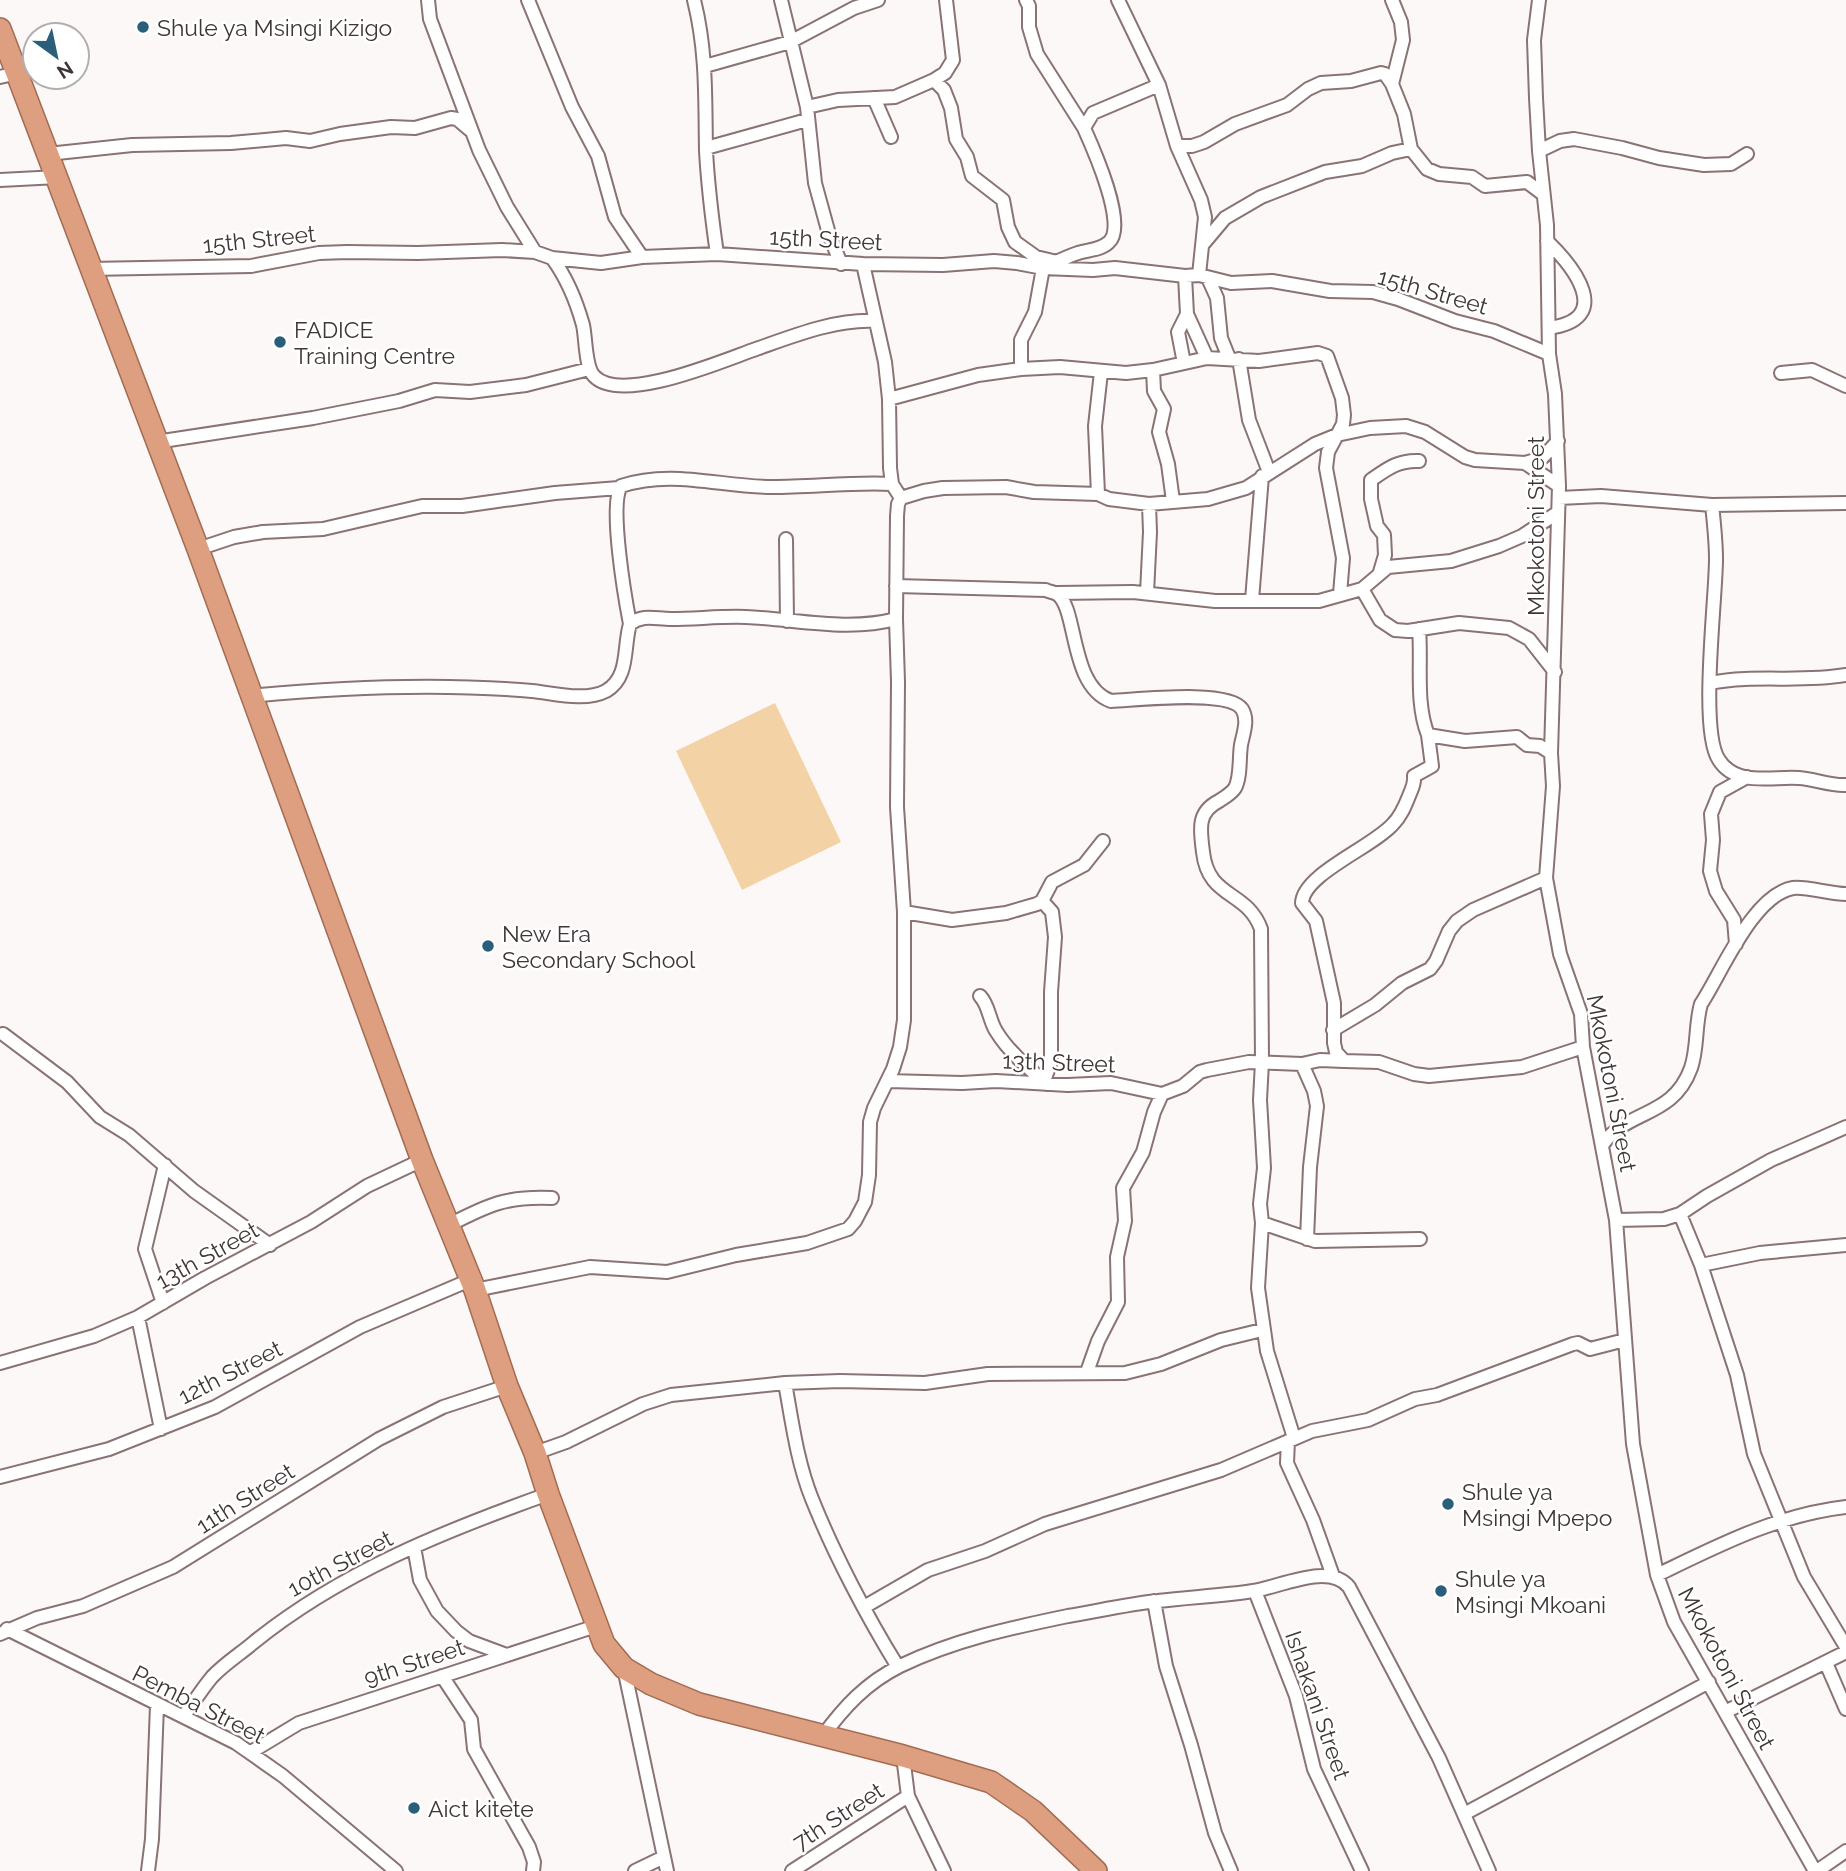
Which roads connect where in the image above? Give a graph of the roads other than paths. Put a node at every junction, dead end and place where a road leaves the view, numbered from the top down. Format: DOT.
graph roads {
  1 [pos="428,0"];
  2 [pos="528,0"];
  3 [pos="694,0"];
  4 [pos="781,0"];
  5 [pos="946,0"];
  6 [pos="1026,0"];
  7 [pos="1118,0"];
  8 [pos="1392,0"];
  9 [pos="1539,0"];
  10 [pos="874,1"];
  11 [pos="0,29"];
  12 [pos="790,42"];
  13 [pos="705,65"];
  14 [pos="9,75"];
  15 [pos="934,80"];
  16 [pos="1392,84"];
  17 [pos="1159,85"];
  18 [pos="874,98"];
  19 [pos="807,114"];
  20 [pos="1084,128"];
  21 [pos="470,130"];
  22 [pos="891,138"];
  23 [pos="1177,146"];
  24 [pos="706,148"];
  25 [pos="1411,149"];
  26 [pos="1539,151"];
  27 [pos="48,154"];
  28 [pos="1747,155"];
  29 [pos="58,177"];
  30 [pos="0,180"];
  31 [pos="1543,194"];
  32 [pos="1547,241"];
  33 [pos="1204,243"];
  34 [pos="535,253"];
  35 [pos="717,254"];
  36 [pos="642,257"];
  37 [pos="552,258"];
  38 [pos="1057,262"];
  39 [pos="841,264"];
  40 [pos="863,264"];
  41 [pos="1043,268"];
  42 [pos="89,269"];
  43 [pos="1185,276"];
  44 [pos="1203,276"];
  45 [pos="1187,313"];
  46 [pos="874,321"];
  47 [pos="1549,328"];
  48 [pos="1549,354"];
  49 [pos="1207,358"];
  50 [pos="1234,358"];
  51 [pos="1184,363"];
  52 [pos="589,369"];
  53 [pos="1021,369"];
  54 [pos="1153,370"];
  55 [pos="1101,372"];
  56 [pos="1781,373"];
  57 [pos="1846,386"];
  58 [pos="889,399"];
  59 [pos="1337,435"];
  60 [pos="1558,441"];
  61 [pos="156,442"];
  62 [pos="1419,461"];
  63 [pos="1525,463"];
  64 [pos="1266,474"];
  65 [pos="892,484"];
  66 [pos="619,488"];
  67 [pos="1559,492"];
  68 [pos="1098,494"];
  69 [pos="901,498"];
  70 [pos="1173,501"];
  71 [pos="1846,503"];
  72 [pos="1149,504"];
  73 [pos="1712,505"];
  74 [pos="1557,513"];
  75 [pos="786,539"];
  76 [pos="198,549"];
  77 [pos="1380,572"];
  78 [pos="896,586"];
  79 [pos="1363,589"];
  80 [pos="1057,593"];
  81 [pos="1146,593"];
  82 [pos="1340,594"];
  83 [pos="1252,600"];
  84 [pos="896,619"];
  85 [pos="786,621"];
  86 [pos="630,624"];
  87 [pos="1419,629"];
  88 [pos="1555,673"];
  89 [pos="1846,676"];
  90 [pos="1710,683"];
  91 [pos="250,695"];
  92 [pos="1427,734"];
  93 [pos="1551,753"];
  94 [pos="1747,777"];
  95 [pos="1846,785"];
  96 [pos="1103,841"];
  97 [pos="1546,878"];
  98 [pos="1846,894"];
  99 [pos="1042,901"];
  100 [pos="904,912"];
  101 [pos="1737,945"];
  102 [pos="980,996"];
  103 [pos="1333,1030"];
  104 [pos="3,1034"];
  105 [pos="1583,1047"];
  106 [pos="1344,1061"];
  107 [pos="1262,1062"];
  108 [pos="1302,1064"];
  109 [pos="888,1081"];
  110 [pos="1046,1082"];
  111 [pos="1162,1094"];
  112 [pos="1846,1127"];
  113 [pos="1603,1144"];
  114 [pos="422,1160"];
  115 [pos="165,1165"];
  116 [pos="552,1198"];
  117 [pos="1680,1214"];
  118 [pos="1616,1220"];
  119 [pos="1262,1223"];
  120 [pos="449,1225"];
  121 [pos="1307,1239"];
  122 [pos="1420,1239"];
  123 [pos="270,1245"];
  124 [pos="1846,1245"];
  125 [pos="1702,1265"];
  126 [pos="473,1285"];
  127 [pos="163,1303"];
  128 [pos="138,1317"];
  129 [pos="1262,1330"];
  130 [pos="1625,1340"];
  131 [pos="0,1363"];
  132 [pos="1087,1372"];
  133 [pos="785,1383"];
  134 [pos="507,1385"];
  135 [pos="161,1429"];
  136 [pos="1291,1439"];
  137 [pos="535,1453"];
  138 [pos="0,1477"];
  139 [pos="548,1494"];
  140 [pos="1846,1507"];
  141 [pos="1781,1520"];
  142 [pos="414,1546"];
  143 [pos="1657,1575"];
  144 [pos="1333,1576"];
  145 [pos="1255,1591"];
  146 [pos="1154,1601"];
  147 [pos="864,1607"];
  148 [pos="596,1626"];
  149 [pos="3,1630"];
  150 [pos="1846,1647"];
  151 [pos="1846,1652"];
  152 [pos="504,1654"];
  153 [pos="1826,1663"];
  154 [pos="898,1667"];
  155 [pos="624,1668"];
  156 [pos="442,1676"];
  157 [pos="1709,1682"];
  158 [pos="157,1705"];
  159 [pos="1846,1709"];
  160 [pos="1726,1712"];
  161 [pos="184,1716"];
  162 [pos="822,1737"];
  163 [pos="251,1752"];
  164 [pos="903,1756"];
  165 [pos="908,1797"];
  166 [pos="1464,1814"];
  167 [pos="1846,1851"];
  168 [pos="664,1857"];
  169 [pos="383,1860"];
  170 [pos="148,1871"];
  171 [pos="375,1871"];
  172 [pos="396,1871"];
  173 [pos="533,1871"];
  174 [pos="635,1871"];
  175 [pos="667,1871"];
  176 [pos="792,1871"];
  177 [pos="943,1871"];
  178 [pos="1096,1871"];
  179 [pos="1231,1871"];
  180 [pos="1362,1871"];
  181 [pos="1489,1871"];
  182 [pos="1816,1871"];
  1 -- 21 [label="street"];
  2 -- 36 [label="street"];
  3 -- 13 [label="street"];
  4 -- 12 [label="street"];
  5 -- 15 [label="street"];
  6 -- 20 [label="street"];
  7 -- 17 [label="street"];
  8 -- 16 [label="street"];
  9 -- 26 [label="street, Mkokotoni Street"];
  10 -- 12 [label="street"];
  11 -- 14 [label="highway"];
  12 -- 13 [label="street"];
  12 -- 19 [label="street"];
  13 -- 24 [label="street"];
  14 -- 27 [label="highway"];
  15 -- 18 [label="street"];
  15 -- 38 [label="street"];
  16 -- 23 [label="street"];
  16 -- 25 [label="street"];
  17 -- 20 [label="street"];
  17 -- 23 [label="street"];
  18 -- 19 [label="street"];
  18 -- 22 [label="street"];
  19 -- 24 [label="street"];
  19 -- 39 [label="street"];
  20 -- 38 [label="street"];
  21 -- 27 [label="street"];
  21 -- 34 [label="street"];
  23 -- 33 [label="street"];
  24 -- 35 [label="street"];
  25 -- 31 [label="street"];
  25 -- 33 [label="street"];
  26 -- 28 [label="street"];
  26 -- 31 [label="street, Mkokotoni Street"];
  27 -- 29 [label="highway"];
  29 -- 30 [label="street"];
  29 -- 42 [label="highway"];
  31 -- 32 [label="street, Mkokotoni Street"];
  32 -- 47 [label="street, Mkokotoni Street"];
  32 -- 47 [label="street"];
  33 -- 44 [label="street"];
  34 -- 37 [label="street, 15th Street"];
  34 -- 42 [label="street, 15th Street"];
  35 -- 36 [label="street, 15th Street"];
  35 -- 39 [label="street, 15th Street"];
  36 -- 37 [label="street, 15th Street"];
  37 -- 52 [label="street"];
  38 -- 41 [label="street"];
  39 -- 40 [label="street, 15th Street"];
  40 -- 41 [label="street, 15th Street"];
  40 -- 46 [label="street"];
  41 -- 43 [label="street, 15th Street"];
  41 -- 53 [label="street"];
  42 -- 61 [label="highway"];
  43 -- 44 [label="street, 15th Street"];
  43 -- 45 [label="street"];
  44 -- 48 [label="street, 15th Street"];
  44 -- 50 [label="street"];
  45 -- 49 [label="street"];
  45 -- 51 [label="street"];
  46 -- 52 [label="street"];
  46 -- 58 [label="street"];
  47 -- 48 [label="street, Mkokotoni Street"];
  48 -- 60 [label="street, Mkokotoni Street"];
  49 -- 50 [label="street"];
  49 -- 51 [label="street"];
  50 -- 59 [label="street"];
  50 -- 64 [label="street"];
  51 -- 54 [label="street"];
  52 -- 61 [label="street"];
  53 -- 55 [label="street"];
  53 -- 58 [label="street"];
  54 -- 55 [label="street"];
  54 -- 70 [label="street"];
  55 -- 68 [label="street"];
  56 -- 57 [label="street"];
  58 -- 65 [label="street"];
  59 -- 63 [label="street"];
  59 -- 64 [label="street"];
  59 -- 82 [label="street"];
  60 -- 63 [label="street"];
  60 -- 67 [label="street, Mkokotoni Street"];
  61 -- 76 [label="highway"];
  62 -- 77 [label="street"];
  63 -- 67 [label="street"];
  64 -- 70 [label="street"];
  64 -- 83 [label="street"];
  65 -- 66 [label="street"];
  65 -- 69 [label="street"];
  66 -- 76 [label="street"];
  66 -- 86 [label="street"];
  67 -- 73 [label="street"];
  67 -- 74 [label="street, Mkokotoni Street"];
  68 -- 69 [label="street"];
  68 -- 72 [label="street"];
  69 -- 78 [label="street, 12th Street"];
  70 -- 72 [label="street"];
  71 -- 73 [label="street"];
  72 -- 81 [label="street"];
  73 -- 90 [label="street"];
  74 -- 77 [label="street"];
  74 -- 88 [label="street, Mkokotoni Street"];
  75 -- 85 [label="street"];
  76 -- 91 [label="highway"];
  77 -- 79 [label="street"];
  78 -- 80 [label="street"];
  78 -- 84 [label="street, 12th Street"];
  79 -- 82 [label="street"];
  79 -- 87 [label="street"];
  80 -- 81 [label="street"];
  80 -- 107 [label="street"];
  81 -- 83 [label="street"];
  82 -- 83 [label="street"];
  84 -- 85 [label="street"];
  84 -- 100 [label="street, 12th Street"];
  85 -- 86 [label="street"];
  86 -- 91 [label="street"];
  87 -- 88 [label="street"];
  87 -- 92 [label="street"];
  88 -- 93 [label="street, Mkokotoni Street"];
  89 -- 90 [label="street"];
  90 -- 94 [label="street"];
  91 -- 114 [label="highway"];
  92 -- 93 [label="street"];
  92 -- 103 [label="street"];
  93 -- 97 [label="street, Mkokotoni Street"];
  94 -- 95 [label="street"];
  94 -- 101 [label="street"];
  96 -- 99 [label="street"];
  97 -- 103 [label="street"];
  97 -- 105 [label="street, Mkokotoni Street"];
  98 -- 101 [label="street"];
  99 -- 100 [label="street"];
  99 -- 110 [label="street"];
  100 -- 109 [label="street, 12th Street"];
  101 -- 113 [label="street"];
  102 -- 110 [label="street"];
  103 -- 106 [label="street"];
  104 -- 115 [label="street"];
  105 -- 106 [label="street"];
  105 -- 113 [label="street, Mkokotoni Street"];
  106 -- 108 [label="street"];
  107 -- 108 [label="street"];
  107 -- 111 [label="street"];
  107 -- 119 [label="street"];
  108 -- 121 [label="street"];
  109 -- 110 [label="street, 13th Street"];
  109 -- 126 [label="street, 12th Street"];
  110 -- 111 [label="street, 13th Street"];
  111 -- 132 [label="street"];
  112 -- 117 [label="street"];
  113 -- 118 [label="street, Mkokotoni Street"];
  114 -- 120 [label="highway"];
  114 -- 123 [label="street, 13th Street"];
  115 -- 123 [label="street"];
  115 -- 127 [label="street"];
  116 -- 120 [label="street"];
  117 -- 118 [label="street"];
  117 -- 125 [label="street"];
  118 -- 130 [label="street, Mkokotoni Street"];
  119 -- 121 [label="street"];
  119 -- 129 [label="street"];
  120 -- 126 [label="highway"];
  121 -- 122 [label="street"];
  123 -- 127 [label="street, 13th Street"];
  124 -- 125 [label="street"];
  125 -- 141 [label="street"];
  126 -- 134 [label="highway"];
  126 -- 135 [label="street, 12th Street"];
  127 -- 128 [label="street, 13th Street"];
  128 -- 131 [label="street, 13th Street"];
  128 -- 135 [label="street"];
  129 -- 132 [label="street"];
  129 -- 136 [label="street"];
  130 -- 136 [label="street"];
  130 -- 143 [label="street, Mkokotoni Street"];
  132 -- 133 [label="street"];
  133 -- 137 [label="street"];
  133 -- 147 [label="street"];
  134 -- 137 [label="highway"];
  134 -- 149 [label="street, 11th Street"];
  135 -- 138 [label="street, 12th Street"];
  136 -- 144 [label="street"];
  136 -- 147 [label="street"];
  137 -- 139 [label="highway"];
  139 -- 142 [label="street, 10th Street"];
  139 -- 148 [label="highway"];
  140 -- 141 [label="street"];
  141 -- 143 [label="street"];
  141 -- 150 [label="street"];
  142 -- 152 [label="street"];
  142 -- 161 [label="street, 10th Street"];
  143 -- 157 [label="street, Mkokotoni Street"];
  144 -- 145 [label="street"];
  144 -- 166 [label="street"];
  145 -- 146 [label="street"];
  145 -- 180 [label="street, Ishakani Street"];
  146 -- 154 [label="street"];
  146 -- 179 [label="street"];
  147 -- 154 [label="street"];
  148 -- 152 [label="street, 9th Street"];
  148 -- 155 [label="highway"];
  149 -- 158 [label="street, Pemba Street"];
  151 -- 153 [label="street"];
  152 -- 156 [label="street, 9th Street"];
  153 -- 159 [label="street"];
  153 -- 160 [label="street"];
  154 -- 162 [label="street"];
  155 -- 162 [label="highway"];
  155 -- 168 [label="street"];
  156 -- 163 [label="street, 9th Street"];
  156 -- 173 [label="street"];
  157 -- 160 [label="street, Mkokotoni Street"];
  157 -- 166 [label="street"];
  158 -- 161 [label="street, Pemba Street"];
  158 -- 170 [label="street"];
  160 -- 182 [label="street, Mkokotoni Street"];
  161 -- 163 [label="street, Pemba Street"];
  162 -- 164 [label="highway"];
  163 -- 169 [label="street, Pemba Street"];
  164 -- 165 [label="street"];
  164 -- 178 [label="highway"];
  165 -- 176 [label="street, 7th Street"];
  165 -- 177 [label="street"];
  166 -- 181 [label="street"];
  167 -- 182 [label="street"];
  168 -- 174 [label="street"];
  168 -- 175 [label="street"];
  169 -- 171 [label="street"];
  169 -- 172 [label="street, Pemba Street"];
}
